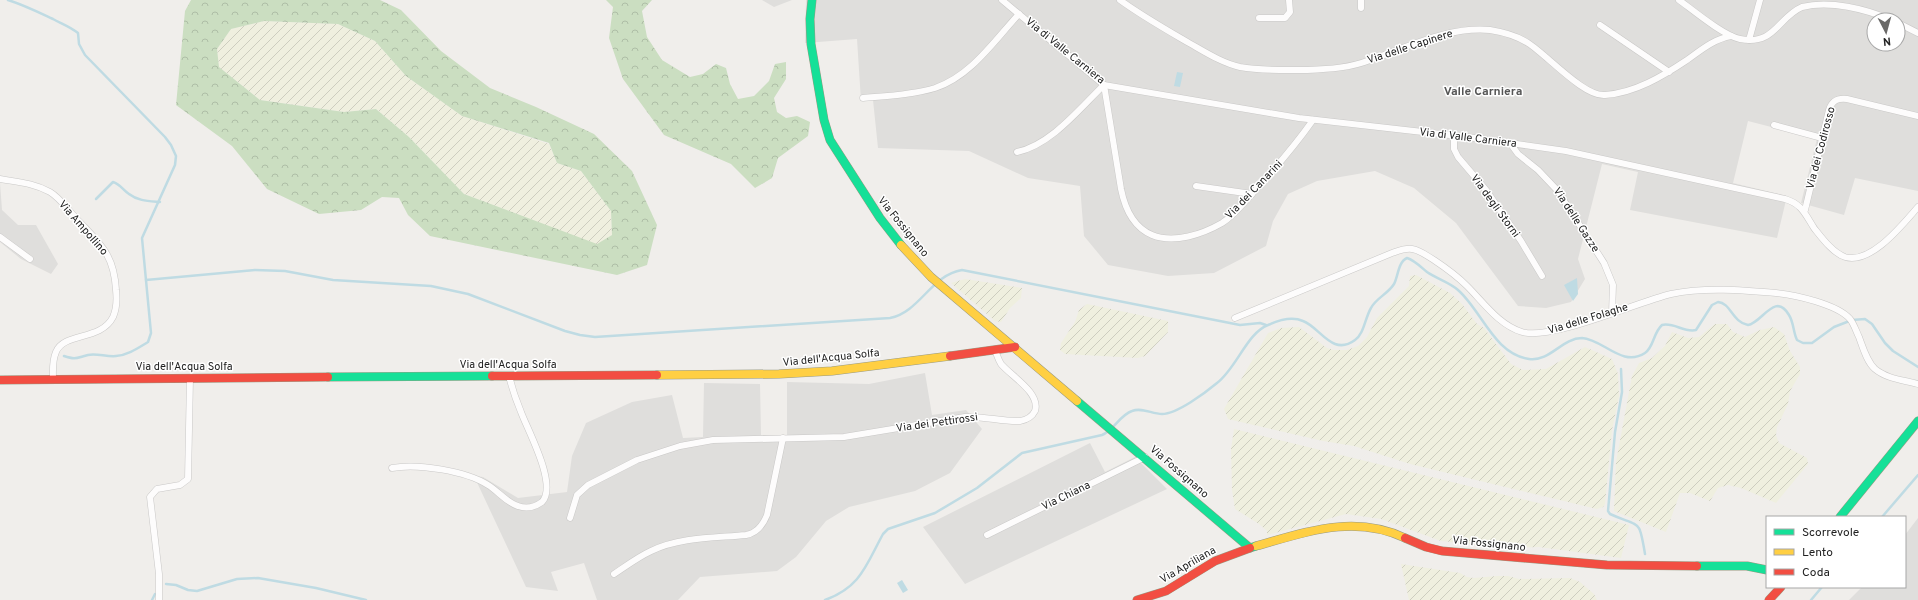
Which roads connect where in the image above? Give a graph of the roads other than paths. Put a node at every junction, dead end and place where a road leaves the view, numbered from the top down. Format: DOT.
graph roads {
  1 [pos="812,0"];
  2 [pos="1002,0"];
  3 [pos="1120,0"];
  4 [pos="1289,0"];
  5 [pos="1361,0"];
  6 [pos="1760,0"];
  7 [pos="1682,1"];
  8 [pos="1361,8"];
  9 [pos="1866,12"];
  10 [pos="1019,14"];
  11 [pos="1260,18"];
  12 [pos="1600,25"];
  13 [pos="1906,27"];
  14 [pos="1918,33"];
  15 [pos="1732,36"];
  16 [pos="1749,40"];
  17 [pos="1669,72"];
  18 [pos="1104,85"];
  19 [pos="863,98"];
  20 [pos="1918,116"];
  21 [pos="1313,120"];
  22 [pos="1774,125"];
  23 [pos="1454,135"];
  24 [pos="1822,138"];
  25 [pos="1510,143"];
  26 [pos="1017,152"];
  27 [pos="0,179"];
  28 [pos="1196,186"];
  29 [pos="1252,194"];
  30 [pos="1918,207"];
  31 [pos="1805,210"];
  32 [pos="0,237"];
  33 [pos="30,259"];
  34 [pos="1542,276"];
  35 [pos="1612,313"];
  36 [pos="1235,318"];
  37 [pos="1015,347"];
  38 [pos="995,350"];
  39 [pos="509,376"];
  40 [pos="190,378"];
  41 [pos="54,379"];
  42 [pos="0,380"];
  43 [pos="1918,384"];
  44 [pos="1918,421"];
  45 [pos="783,438"];
  46 [pos="1145,457"];
  47 [pos="392,468"];
  48 [pos="1841,516"];
  49 [pos="570,518"];
  50 [pos="987,535"];
  51 [pos="1250,548"];
  52 [pos="1766,570"];
  53 [pos="614,574"];
  54 [pos="1780,588"];
  55 [pos="159,600"];
  56 [pos="1137,600"];
  57 [pos="1769,600"];
  1 -- 37 [label="street, Via Fossignano"];
  2 -- 10 [label="street, Via di Valle Carniera"];
  3 -- 17 [label="street, Via delle Capinere"];
  4 -- 11 [label="street"];
  5 -- 8 [label="street"];
  6 -- 16 [label="street"];
  7 -- 15 [label="street"];
  9 -- 16 [label="street"];
  10 -- 18 [label="street, Via di Valle Carniera"];
  10 -- 19 [label="street"];
  12 -- 17 [label="street"];
  13 -- 14 [label="street"];
  15 -- 16 [label="street"];
  15 -- 17 [label="street, Via delle Capinere"];
  18 -- 21 [label="street, Via di Valle Carniera"];
  18 -- 26 [label="street"];
  18 -- 29 [label="street, Via dei Canarini"];
  20 -- 24 [label="street, Via dei Codirosso"];
  21 -- 23 [label="street, Via di Valle Carniera"];
  21 -- 29 [label="street, Via dei Canarini"];
  22 -- 24 [label="street"];
  23 -- 25 [label="street, Via di Valle Carniera"];
  23 -- 34 [label="street, Via degli Storni"];
  24 -- 31 [label="street, Via dei Codirosso"];
  25 -- 31 [label="street, Via di Valle Carniera"];
  25 -- 35 [label="street, Via delle Gazze"];
  27 -- 41 [label="street, Via Ampollino"];
  28 -- 29 [label="street"];
  30 -- 31 [label="street"];
  32 -- 33 [label="street"];
  35 -- 36 [label="street, Via delle Folaghe"];
  35 -- 43 [label="street, Via delle Folaghe"];
  37 -- 38 [label="street, Via dell'Acqua Solfa"];
  37 -- 46 [label="street, Via Fossignano"];
  38 -- 39 [label="street, Via dell'Acqua Solfa"];
  38 -- 45 [label="street, Via dei Pettirossi"];
  39 -- 40 [label="street, Via dell'Acqua Solfa"];
  39 -- 47 [label="street"];
  40 -- 41 [label="street, Via dell'Acqua Solfa"];
  40 -- 55 [label="street"];
  41 -- 42 [label="street, Via dell'Acqua Solfa"];
  44 -- 48 [label="street"];
  45 -- 49 [label="street, Via dei Pettirossi"];
  45 -- 53 [label="street"];
  46 -- 50 [label="street, Via Chiana"];
  46 -- 51 [label="street, Via Fossignano"];
  51 -- 52 [label="street, Via Fossignano"];
  51 -- 56 [label="street, Via Apriliana"];
  54 -- 57 [label="street"];
}
